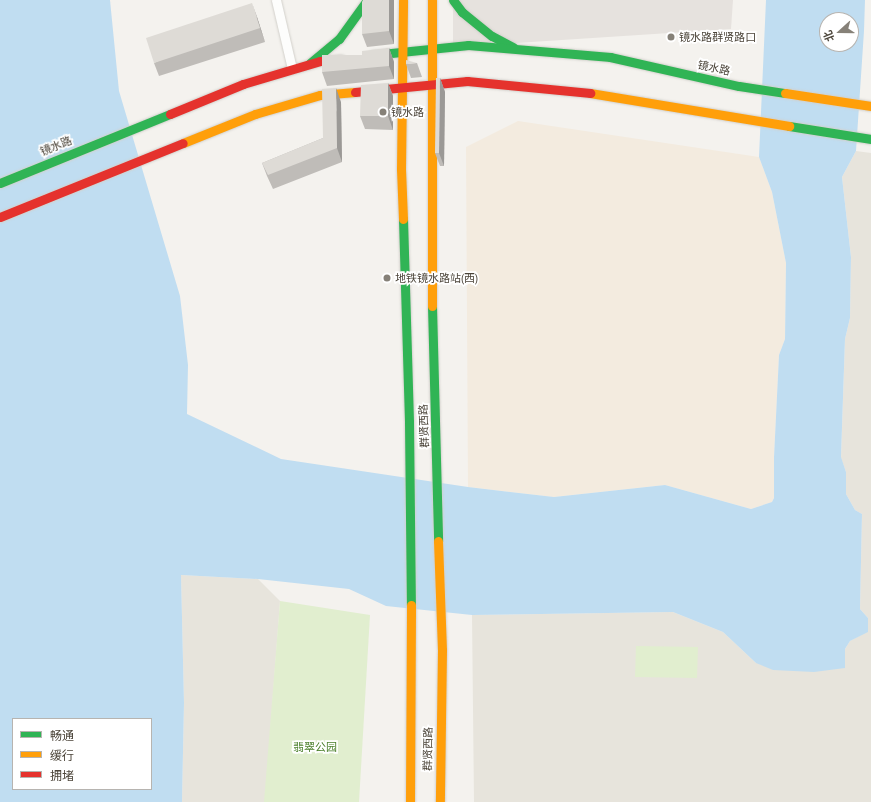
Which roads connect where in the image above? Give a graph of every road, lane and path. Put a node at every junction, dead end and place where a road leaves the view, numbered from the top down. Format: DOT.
graph roads {
  1 [pos="276,0"];
  2 [pos="366,0"];
  3 [pos="403,0"];
  4 [pos="432,0"];
  5 [pos="453,0"];
  6 [pos="432,49"];
  7 [pos="516,49"];
  8 [pos="403,52"];
  9 [pos="365,56"];
  10 [pos="350,58"];
  11 [pos="306,66"];
  12 [pos="292,69"];
  13 [pos="433,85"];
  14 [pos="403,87"];
  15 [pos="870,105"];
  16 [pos="871,139"];
  17 [pos="0,182"];
  18 [pos="0,217"];
  19 [pos="410,802"];
  20 [pos="440,802"];
  1 -- 12 [label="street"];
  2 -- 11 [label="main road"];
  3 -- 8 [label="main road, 群贤西路"];
  4 -- 6 [label="main road, 群贤西路"];
  5 -- 7 [label="main road"];
  6 -- 7 [label="main road, 镜水路"];
  6 -- 8 [label="main road, 镜水路"];
  6 -- 13 [label="main road, 群贤西路"];
  7 -- 15 [label="main road, 镜水路"];
  8 -- 9 [label="main road, 镜水路"];
  8 -- 14 [label="main road, 群贤西路"];
  10 -- 11 [label="main road, 镜水路"];
  11 -- 12 [label="main road, 镜水路"];
  12 -- 17 [label="main road, 镜水路"];
  13 -- 14 [label="main road"];
  13 -- 16 [label="main road"];
  13 -- 20 [label="main road, 群贤西路"];
  14 -- 18 [label="main road"];
  14 -- 19 [label="main road, 群贤西路"];
}
